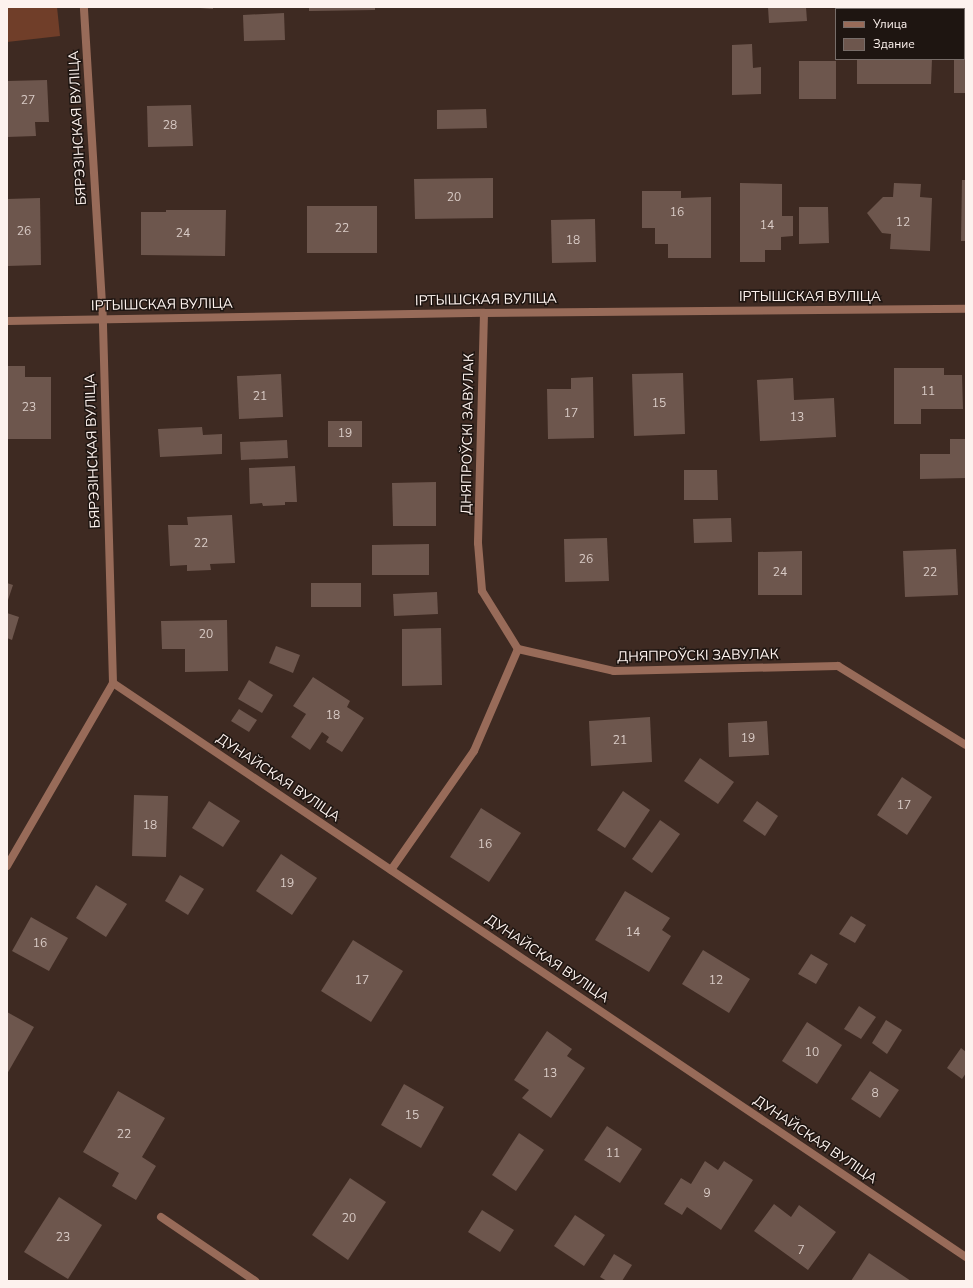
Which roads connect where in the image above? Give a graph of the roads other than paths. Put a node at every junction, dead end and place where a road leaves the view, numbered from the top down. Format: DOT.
graph roads {
  1 [pos="84,7"];
  2 [pos="966,308"];
  3 [pos="484,313"];
  4 [pos="103,320"];
  5 [pos="7,321"];
  6 [pos="518,649"];
  7 [pos="113,683"];
  8 [pos="966,746"];
  9 [pos="7,866"];
  10 [pos="391,870"];
  11 [pos="161,1217"];
  12 [pos="966,1257"];
  13 [pos="256,1281"];
  1 -- 4 [label="street, БЯРЭЗІНСКАЯ ВУЛІЦА"];
  2 -- 3 [label="street, ІРТЫШСКАЯ ВУЛІЦА"];
  3 -- 4 [label="street, ІРТЫШСКАЯ ВУЛІЦА"];
  3 -- 6 [label="street, ДНЯПРОЎСКІ ЗАВУЛАК"];
  4 -- 5 [label="street, ІРТЫШСКАЯ ВУЛІЦА"];
  4 -- 7 [label="street, БЯРЭЗІНСКАЯ ВУЛІЦА"];
  6 -- 8 [label="street, ДНЯПРОЎСКІ ЗАВУЛАК"];
  6 -- 10 [label="street"];
  7 -- 9 [label="street"];
  7 -- 10 [label="street, ДУНАЙСКАЯ ВУЛІЦА"];
  10 -- 12 [label="street, ДУНАЙСКАЯ ВУЛІЦА"];
  11 -- 13 [label="street"];
}
